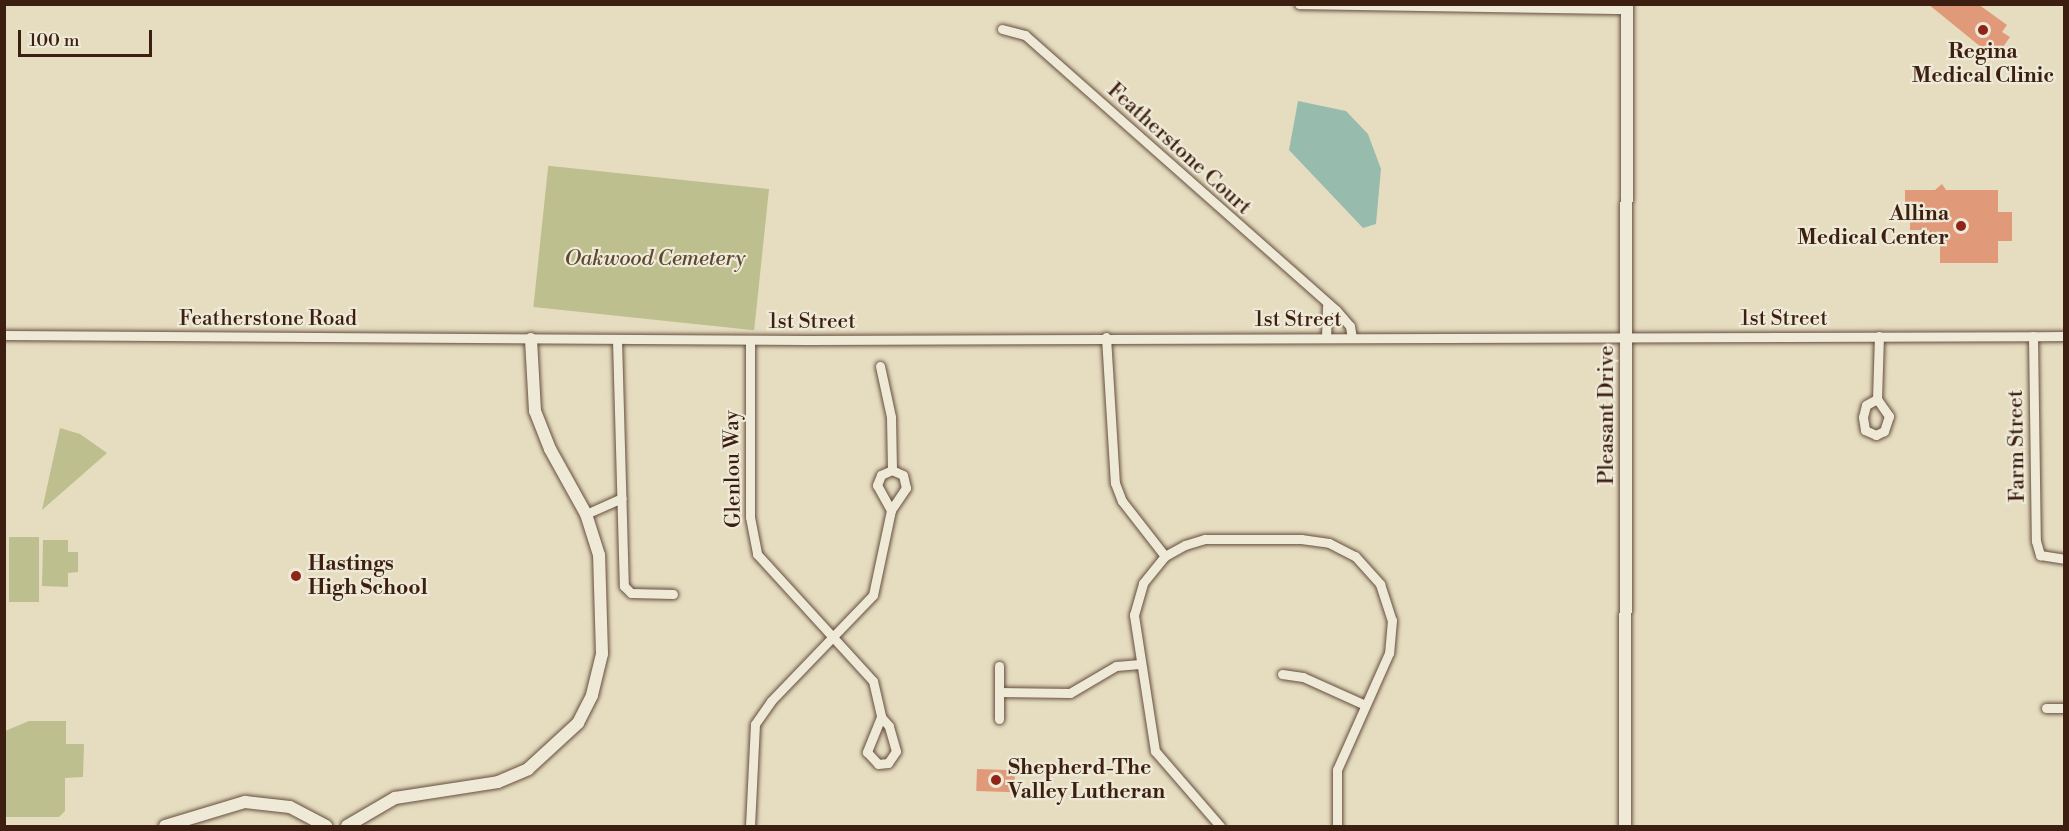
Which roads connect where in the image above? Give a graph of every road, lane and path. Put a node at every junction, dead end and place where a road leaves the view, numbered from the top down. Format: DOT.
graph roads {
  1 [pos="1299,4"];
  2 [pos="1370,6"];
  3 [pos="1529,6"];
  4 [pos="1627,7"];
  5 [pos="1002,29"];
  6 [pos="1327,306"];
  7 [pos="4,335"];
  8 [pos="1879,336"];
  9 [pos="2033,336"];
  10 [pos="2064,336"];
  11 [pos="1106,337"];
  12 [pos="1326,338"];
  13 [pos="1352,338"];
  14 [pos="1627,338"];
  15 [pos="531,339"];
  16 [pos="617,339"];
  17 [pos="750,340"];
  18 [pos="880,366"];
  19 [pos="1877,399"];
  20 [pos="892,470"];
  21 [pos="622,498"];
  22 [pos="891,510"];
  23 [pos="586,514"];
  24 [pos="1165,556"];
  25 [pos="2064,559"];
  26 [pos="673,594"];
  27 [pos="834,639"];
  28 [pos="1140,664"];
  29 [pos="999,666"];
  30 [pos="1282,674"];
  31 [pos="999,692"];
  32 [pos="1363,704"];
  33 [pos="2046,708"];
  34 [pos="2064,708"];
  35 [pos="881,717"];
  36 [pos="999,719"];
  37 [pos="165,826"];
  38 [pos="326,826"];
  39 [pos="347,826"];
  40 [pos="750,826"];
  41 [pos="1220,826"];
  42 [pos="1337,826"];
  43 [pos="1625,826"];
  1 -- 2 [label="street"];
  2 -- 3 [label="street"];
  3 -- 4 [label="street"];
  4 -- 14 [label="street, Pleasant Drive"];
  5 -- 6 [label="street, Featherstone Court"];
  6 -- 12 [label="street"];
  6 -- 13 [label="street, Featherstone Court"];
  7 -- 15 [label="street, Featherstone Road"];
  8 -- 9 [label="street, 1st Street"];
  8 -- 14 [label="street, 1st Street"];
  8 -- 19 [label="street"];
  9 -- 10 [label="street, 1st Street"];
  9 -- 25 [label="street, Farm Street"];
  11 -- 12 [label="street, 1st Street"];
  11 -- 17 [label="street, 1st Street"];
  11 -- 24 [label="street"];
  12 -- 13 [label="street, 1st Street"];
  13 -- 14 [label="street, 1st Street"];
  14 -- 43 [label="street, Pleasant Drive"];
  15 -- 16 [label="street, 1st Street"];
  15 -- 23 [label="street"];
  16 -- 17 [label="street, 1st Street"];
  16 -- 21 [label="street"];
  17 -- 27 [label="street, Glenlou Way"];
  18 -- 20 [label="street"];
  20 -- 22 [label="street"];
  20 -- 22 [label="street"];
  21 -- 23 [label="street"];
  21 -- 26 [label="street"];
  22 -- 27 [label="street"];
  23 -- 39 [label="street"];
  24 -- 28 [label="street"];
  24 -- 32 [label="street"];
  27 -- 35 [label="street, Glenlou Way"];
  27 -- 40 [label="street"];
  28 -- 31 [label="street"];
  28 -- 41 [label="street"];
  29 -- 31 [label="street"];
  30 -- 32 [label="street"];
  31 -- 36 [label="street"];
  32 -- 42 [label="street"];
  33 -- 34 [label="street"];
  35 -- 35 [label="street, Glenlou Way"];
  37 -- 38 [label="street"];
}
